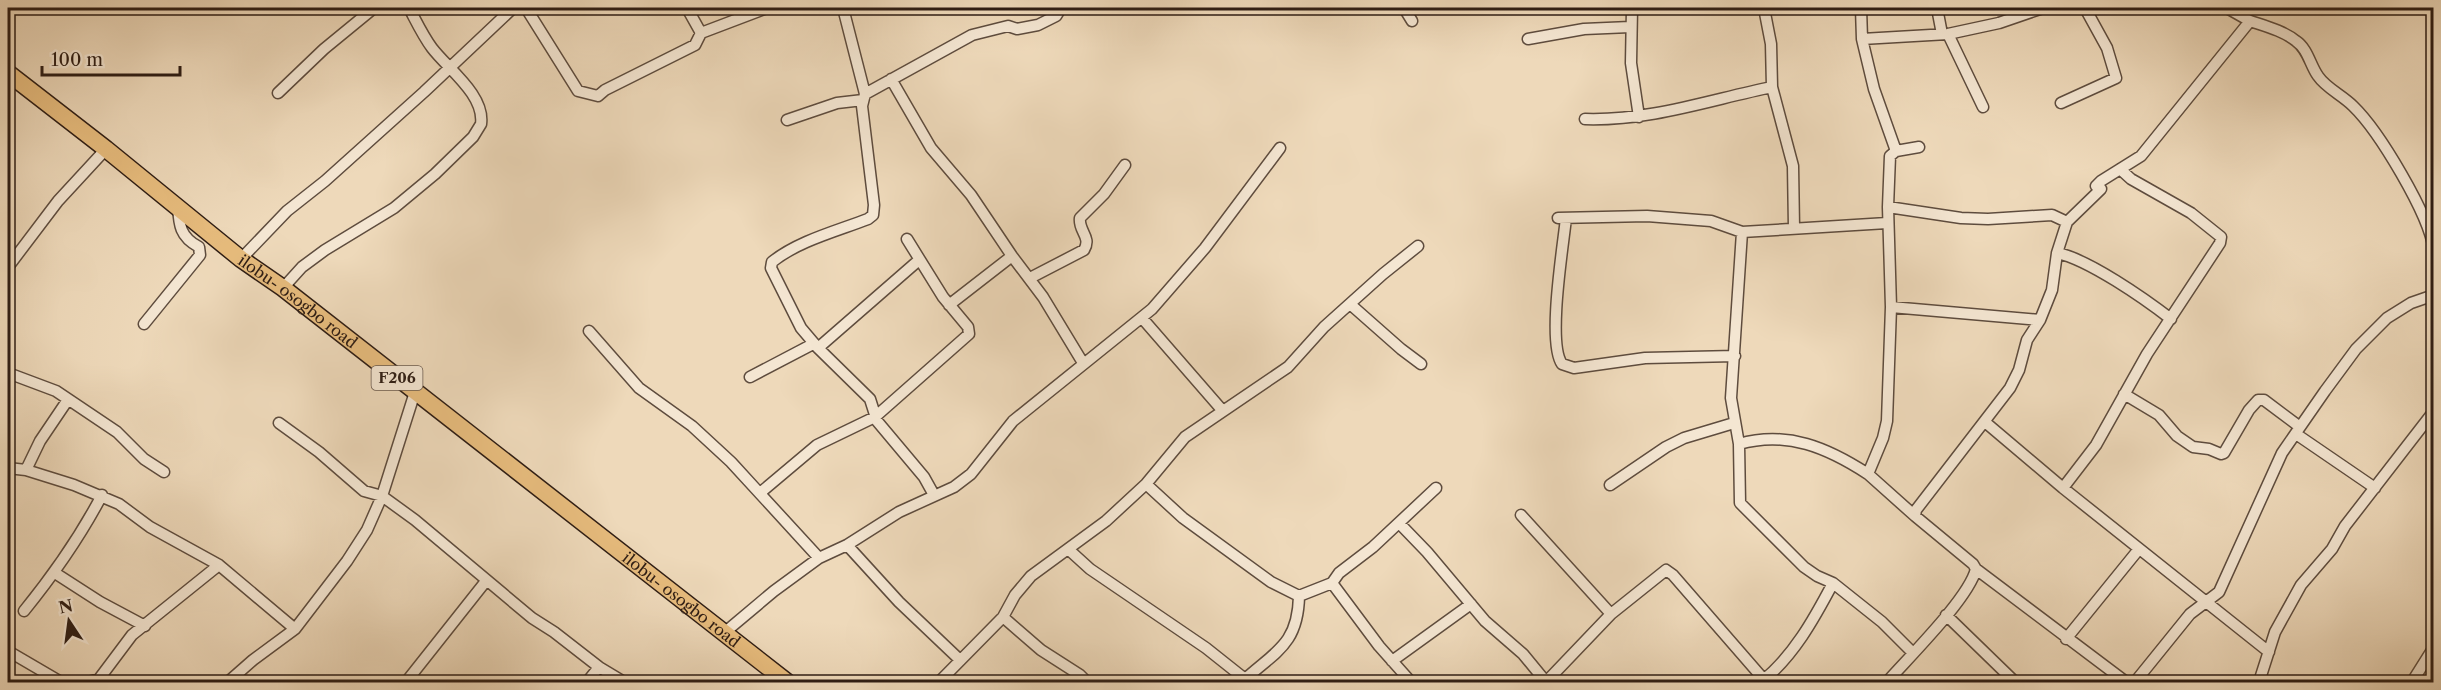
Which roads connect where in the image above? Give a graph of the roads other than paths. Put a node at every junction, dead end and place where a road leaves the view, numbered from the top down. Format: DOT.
graph roads {
  1 [pos="374,8"];
  2 [pos="409,8"];
  3 [pos="513,8"];
  4 [pos="526,8"];
  5 [pos="687,8"];
  6 [pos="767,8"];
  7 [pos="843,8"];
  8 [pos="1061,8"];
  9 [pos="1404,8"];
  10 [pos="1632,8"];
  11 [pos="1764,8"];
  12 [pos="1860,8"];
  13 [pos="1937,8"];
  14 [pos="2043,8"];
  15 [pos="2085,8"];
  16 [pos="2227,8"];
  17 [pos="2240,11"];
  18 [pos="1412,21"];
  19 [pos="2250,21"];
  20 [pos="1630,27"];
  21 [pos="701,33"];
  22 [pos="1945,34"];
  23 [pos="1528,39"];
  24 [pos="1862,39"];
  25 [pos="458,61"];
  26 [pos="448,69"];
  27 [pos="8,73"];
  28 [pos="458,75"];
  29 [pos="891,79"];
  30 [pos="1772,87"];
  31 [pos="278,93"];
  32 [pos="864,97"];
  33 [pos="2061,103"];
  34 [pos="1983,107"];
  35 [pos="1639,117"];
  36 [pos="1585,119"];
  37 [pos="787,120"];
  38 [pos="1280,147"];
  39 [pos="1919,147"];
  40 [pos="106,149"];
  41 [pos="1896,150"];
  42 [pos="1125,165"];
  43 [pos="2120,169"];
  44 [pos="178,206"];
  45 [pos="1888,207"];
  46 [pos="2067,222"];
  47 [pos="1887,224"];
  48 [pos="1794,228"];
  49 [pos="1742,232"];
  50 [pos="907,239"];
  51 [pos="1418,246"];
  52 [pos="2433,250"];
  53 [pos="2057,253"];
  54 [pos="1012,256"];
  55 [pos="241,259"];
  56 [pos="919,260"];
  57 [pos="8,267"];
  58 [pos="1030,278"];
  59 [pos="283,288"];
  60 [pos="2433,295"];
  61 [pos="1350,304"];
  62 [pos="949,305"];
  63 [pos="1891,307"];
  64 [pos="1142,318"];
  65 [pos="2171,319"];
  66 [pos="2040,320"];
  67 [pos="144,324"];
  68 [pos="589,331"];
  69 [pos="815,346"];
  70 [pos="1735,356"];
  71 [pos="1083,363"];
  72 [pos="1421,364"];
  73 [pos="8,373"];
  74 [pos="750,377"];
  75 [pos="415,392"];
  76 [pos="2124,394"];
  77 [pos="67,400"];
  78 [pos="1222,410"];
  79 [pos="2433,411"];
  80 [pos="875,417"];
  81 [pos="1985,422"];
  82 [pos="279,423"];
  83 [pos="1734,423"];
  84 [pos="2298,431"];
  85 [pos="1739,444"];
  86 [pos="8,468"];
  87 [pos="26,470"];
  88 [pos="164,472"];
  89 [pos="1868,474"];
  90 [pos="1146,484"];
  91 [pos="1610,485"];
  92 [pos="1436,488"];
  93 [pos="2063,488"];
  94 [pos="2374,488"];
  95 [pos="759,493"];
  96 [pos="102,495"];
  97 [pos="934,495"];
  98 [pos="382,496"];
  99 [pos="1521,515"];
  100 [pos="1915,516"];
  101 [pos="1399,523"];
  102 [pos="847,545"];
  103 [pos="1068,549"];
  104 [pos="2139,549"];
  105 [pos="819,558"];
  106 [pos="219,565"];
  107 [pos="1977,569"];
  108 [pos="55,573"];
  109 [pos="486,581"];
  110 [pos="1332,583"];
  111 [pos="1833,583"];
  112 [pos="1299,596"];
  113 [pos="2204,602"];
  114 [pos="1472,604"];
  115 [pos="24,611"];
  116 [pos="1611,614"];
  117 [pos="1946,615"];
  118 [pos="1003,617"];
  119 [pos="145,626"];
  120 [pos="295,629"];
  121 [pos="724,633"];
  122 [pos="2067,639"];
  123 [pos="2433,647"];
  124 [pos="8,651"];
  125 [pos="2269,652"];
  126 [pos="1913,653"];
  127 [pos="960,660"];
  128 [pos="1392,662"];
  129 [pos="599,667"];
  130 [pos="1243,681"];
  131 [pos="61,682"];
  132 [pos="88,682"];
  133 [pos="228,682"];
  134 [pos="406,682"];
  135 [pos="587,682"];
  136 [pos="624,682"];
  137 [pos="787,682"];
  138 [pos="939,682"];
  139 [pos="1087,682"];
  140 [pos="1411,682"];
  141 [pos="1546,682"];
  142 [pos="1764,682"];
  143 [pos="1887,682"];
  144 [pos="2014,682"];
  145 [pos="2126,682"];
  146 [pos="2135,682"];
  147 [pos="2259,682"];
  148 [pos="2412,682"];
  1 -- 31 [label="street"];
  2 -- 26 [label="street"];
  3 -- 25 [label="street"];
  4 -- 21 [label="street"];
  5 -- 21 [label="street"];
  6 -- 21 [label="street"];
  7 -- 32 [label="street"];
  8 -- 29 [label="street"];
  9 -- 18 [label="street"];
  10 -- 20 [label="street"];
  11 -- 30 [label="street"];
  12 -- 24 [label="street"];
  13 -- 22 [label="street"];
  14 -- 22 [label="street"];
  15 -- 33 [label="street"];
  16 -- 17 [label="street"];
  17 -- 19 [label="street"];
  19 -- 43 [label="street"];
  19 -- 52 [label="street"];
  20 -- 23 [label="street"];
  20 -- 35 [label="street"];
  22 -- 24 [label="street"];
  22 -- 34 [label="street"];
  24 -- 41 [label="street"];
  25 -- 26 [label="street"];
  25 -- 28 [label="street"];
  26 -- 28 [label="street"];
  26 -- 55 [label="street"];
  27 -- 40 [label="main road, ilobu- osogbo road / F206"];
  28 -- 59 [label="street"];
  29 -- 32 [label="street"];
  29 -- 54 [label="street"];
  30 -- 35 [label="street"];
  30 -- 48 [label="street"];
  32 -- 37 [label="street"];
  32 -- 69 [label="street"];
  35 -- 36 [label="street"];
  38 -- 64 [label="street"];
  39 -- 41 [label="street"];
  40 -- 44 [label="main road, ilobu- osogbo road / F206"];
  40 -- 57 [label="street"];
  41 -- 45 [label="street"];
  42 -- 58 [label="street"];
  43 -- 46 [label="street"];
  43 -- 65 [label="street"];
  44 -- 55 [label="main road, ilobu- osogbo road / F206"];
  44 -- 67 [label="street"];
  45 -- 46 [label="street"];
  45 -- 47 [label="street"];
  46 -- 53 [label="street"];
  47 -- 48 [label="street"];
  47 -- 63 [label="street"];
  48 -- 49 [label="street"];
  49 -- 70 [label="street"];
  49 -- 70 [label="street"];
  50 -- 56 [label="street"];
  51 -- 61 [label="street"];
  53 -- 65 [label="street"];
  53 -- 66 [label="street"];
  54 -- 58 [label="street"];
  54 -- 62 [label="street"];
  55 -- 59 [label="main road, ilobu- osogbo road / F206"];
  56 -- 62 [label="street"];
  56 -- 69 [label="street"];
  58 -- 71 [label="street"];
  59 -- 75 [label="main road, ilobu- osogbo road / F206"];
  60 -- 84 [label="street"];
  61 -- 72 [label="street"];
  61 -- 78 [label="street"];
  62 -- 80 [label="street"];
  63 -- 66 [label="street"];
  63 -- 89 [label="street"];
  64 -- 71 [label="street"];
  64 -- 78 [label="street"];
  65 -- 76 [label="street"];
  66 -- 81 [label="street"];
  68 -- 95 [label="street"];
  69 -- 74 [label="street"];
  69 -- 80 [label="street"];
  70 -- 83 [label="street"];
  71 -- 97 [label="street"];
  73 -- 77 [label="street"];
  75 -- 98 [label="street"];
  75 -- 121 [label="main road, ilobu- osogbo road / F206"];
  76 -- 84 [label="street"];
  76 -- 93 [label="street"];
  77 -- 87 [label="street"];
  77 -- 88 [label="street"];
  78 -- 90 [label="street"];
  79 -- 94 [label="street"];
  80 -- 95 [label="street"];
  80 -- 97 [label="street"];
  81 -- 93 [label="street"];
  81 -- 100 [label="street"];
  82 -- 98 [label="street"];
  83 -- 85 [label="street"];
  83 -- 91 [label="street"];
  84 -- 94 [label="street"];
  84 -- 113 [label="street"];
  85 -- 89 [label="street"];
  85 -- 111 [label="street"];
  86 -- 87 [label="street"];
  87 -- 96 [label="street"];
  89 -- 100 [label="street"];
  90 -- 103 [label="street"];
  90 -- 112 [label="street"];
  92 -- 101 [label="street"];
  93 -- 104 [label="street"];
  94 -- 125 [label="street"];
  95 -- 105 [label="street"];
  96 -- 106 [label="street"];
  96 -- 108 [label="street"];
  97 -- 102 [label="street"];
  98 -- 109 [label="street"];
  98 -- 120 [label="street"];
  99 -- 116 [label="street"];
  100 -- 107 [label="street"];
  101 -- 110 [label="street"];
  101 -- 114 [label="street"];
  102 -- 105 [label="street"];
  102 -- 127 [label="street"];
  103 -- 118 [label="street"];
  103 -- 130 [label="street"];
  104 -- 113 [label="street"];
  104 -- 122 [label="street"];
  105 -- 121 [label="street"];
  106 -- 119 [label="street"];
  106 -- 120 [label="street"];
  107 -- 117 [label="street"];
  107 -- 122 [label="street"];
  108 -- 115 [label="street"];
  108 -- 119 [label="street"];
  109 -- 129 [label="street"];
  109 -- 134 [label="street"];
  110 -- 112 [label="street"];
  110 -- 128 [label="street"];
  111 -- 126 [label="street"];
  111 -- 142 [label="street"];
  112 -- 130 [label="street"];
  113 -- 125 [label="street"];
  113 -- 146 [label="street"];
  114 -- 128 [label="street"];
  114 -- 141 [label="street"];
  116 -- 141 [label="street"];
  116 -- 142 [label="street"];
  117 -- 126 [label="street"];
  117 -- 144 [label="street"];
  118 -- 127 [label="street"];
  118 -- 139 [label="street"];
  119 -- 132 [label="street"];
  120 -- 133 [label="street"];
  121 -- 137 [label="main road, ilobu- osogbo road / F206"];
  122 -- 145 [label="street"];
  123 -- 148 [label="street"];
  124 -- 131 [label="street"];
  125 -- 147 [label="street"];
  126 -- 143 [label="street"];
  127 -- 138 [label="street"];
  128 -- 140 [label="street"];
  129 -- 135 [label="street"];
  129 -- 136 [label="street"];
}
